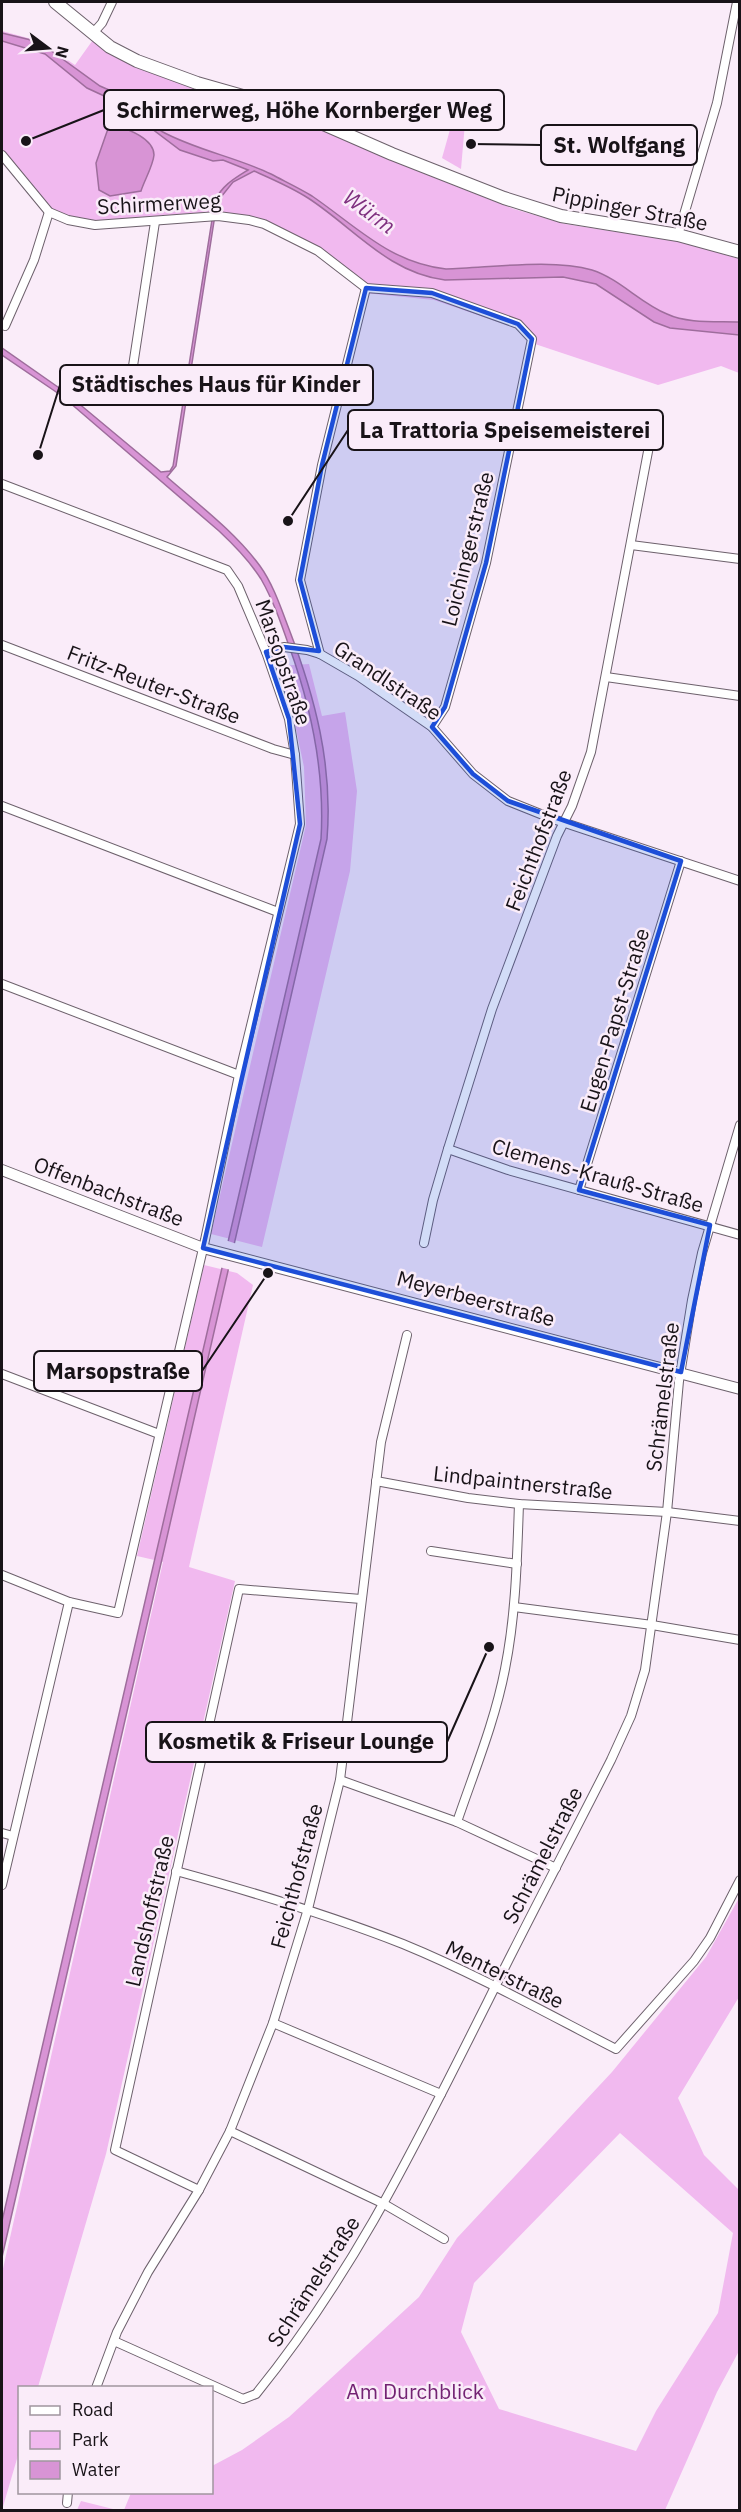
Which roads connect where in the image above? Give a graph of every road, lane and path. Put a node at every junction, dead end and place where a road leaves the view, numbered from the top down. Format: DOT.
graph roads {
  1 [pos="55,2"];
  2 [pos="112,2"];
  3 [pos="737,2"];
  4 [pos="94,32"];
  5 [pos="2,155"];
  6 [pos="49,212"];
  7 [pos="155,222"];
  8 [pos="678,234"];
  9 [pos="740,252"];
  10 [pos="366,288"];
  11 [pos="5,326"];
  12 [pos="133,366"];
  13 [pos="650,441"];
  14 [pos="2,484"];
  15 [pos="631,545"];
  16 [pos="740,559"];
  17 [pos="2,645"];
  18 [pos="266,651"];
  19 [pos="320,654"];
  20 [pos="606,676"];
  21 [pos="740,696"];
  22 [pos="432,727"];
  23 [pos="295,755"];
  24 [pos="2,806"];
  25 [pos="564,823"];
  26 [pos="681,861"];
  27 [pos="740,881"];
  28 [pos="278,912"];
  29 [pos="2,984"];
  30 [pos="239,1075"];
  31 [pos="740,1125"];
  32 [pos="448,1149"];
  33 [pos="2,1170"];
  34 [pos="579,1190"];
  35 [pos="710,1225"];
  36 [pos="740,1235"];
  37 [pos="424,1243"];
  38 [pos="203,1248"];
  39 [pos="407,1335"];
  40 [pos="681,1372"];
  41 [pos="2,1374"];
  42 [pos="740,1389"];
  43 [pos="159,1434"];
  44 [pos="376,1480"];
  45 [pos="519,1504"];
  46 [pos="667,1512"];
  47 [pos="740,1521"];
  48 [pos="431,1551"];
  49 [pos="517,1564"];
  50 [pos="2,1575"];
  51 [pos="361,1599"];
  52 [pos="69,1602"];
  53 [pos="514,1607"];
  54 [pos="652,1625"];
  55 [pos="740,1640"];
  56 [pos="340,1780"];
  57 [pos="457,1822"];
  58 [pos="2,1833"];
  59 [pos="13,1836"];
  60 [pos="556,1868"];
  61 [pos="176,1871"];
  62 [pos="740,1880"];
  63 [pos="2,1885"];
  64 [pos="308,1909"];
  65 [pos="495,1987"];
  66 [pos="273,2023"];
  67 [pos="441,2094"];
  68 [pos="230,2131"];
  69 [pos="199,2190"];
  70 [pos="384,2204"];
  71 [pos="444,2239"];
  72 [pos="114,2341"];
  73 [pos="97,2386"];
  74 [pos="68,2494"];
  75 [pos="68,2503"];
  1 -- 4 [label="main road, Pippinger Straße"];
  2 -- 4 [label="street"];
  3 -- 8 [label="street"];
  4 -- 8 [label="main road, Pippinger Straße"];
  5 -- 6 [label="street"];
  6 -- 7 [label="street, Schirmerweg"];
  6 -- 11 [label="street"];
  7 -- 10 [label="street, Schirmerweg"];
  7 -- 12 [label="street"];
  8 -- 9 [label="main road, Pippinger Straße"];
  10 -- 19 [label="street"];
  10 -- 22 [label="street, Loichingerstraße"];
  13 -- 15 [label="street, Feichthofstraße"];
  14 -- 18 [label="street, Marsopstraße"];
  15 -- 16 [label="street"];
  15 -- 20 [label="street, Feichthofstraße"];
  17 -- 23 [label="street, Fritz-Reuter-Straße"];
  18 -- 19 [label="street, Grandlstraße"];
  18 -- 23 [label="street, Marsopstraße"];
  19 -- 22 [label="street, Grandlstraße"];
  20 -- 21 [label="street"];
  20 -- 25 [label="street, Feichthofstraße"];
  22 -- 25 [label="street, Grandlstraße"];
  23 -- 28 [label="street, Marsopstraße"];
  24 -- 28 [label="street"];
  25 -- 26 [label="street, Grandlstraße"];
  25 -- 32 [label="street, Feichthofstraße"];
  26 -- 27 [label="street, Grandlstraße"];
  26 -- 34 [label="street, Eugen-Papst-Straße"];
  28 -- 30 [label="street, Marsopstraße"];
  29 -- 30 [label="street"];
  30 -- 38 [label="street, Marsopstraße"];
  31 -- 35 [label="street, Schrämelstraße"];
  32 -- 34 [label="street, Clemens-Krauß-Straße"];
  32 -- 37 [label="street, Feichthofstraße"];
  33 -- 38 [label="street, Offenbachstraße"];
  34 -- 35 [label="street, Clemens-Krauß-Straße"];
  35 -- 36 [label="street, Clemens-Krauß-Straße"];
  35 -- 40 [label="street, Schrämelstraße"];
  38 -- 40 [label="street, Meyerbeerstraße"];
  38 -- 43 [label="street, Marsopstraße"];
  39 -- 44 [label="street, Feichthofstraße"];
  40 -- 42 [label="street, Meyerbeerstraße"];
  40 -- 46 [label="street, Schrämelstraße"];
  41 -- 43 [label="street"];
  43 -- 52 [label="street, Marsopstraße"];
  44 -- 45 [label="street, Lindpaintnerstraße"];
  44 -- 51 [label="street, Feichthofstraße"];
  45 -- 46 [label="street, Lindpaintnerstraße"];
  45 -- 49 [label="street"];
  46 -- 47 [label="street, Lindpaintnerstraße"];
  46 -- 54 [label="street, Schrämelstraße"];
  48 -- 49 [label="street"];
  49 -- 53 [label="street"];
  50 -- 52 [label="street"];
  51 -- 56 [label="street, Feichthofstraße"];
  51 -- 61 [label="street, Landshoffstraße"];
  52 -- 59 [label="street"];
  53 -- 54 [label="street"];
  53 -- 57 [label="street"];
  54 -- 55 [label="street"];
  54 -- 60 [label="street, Schrämelstraße"];
  56 -- 57 [label="street"];
  56 -- 64 [label="street, Feichthofstraße"];
  57 -- 60 [label="street"];
  58 -- 59 [label="street"];
  59 -- 63 [label="street"];
  60 -- 65 [label="street, Schrämelstraße"];
  61 -- 64 [label="street, Menterstraße"];
  61 -- 69 [label="street, Landshoffstraße"];
  62 -- 65 [label="street, Menterstraße"];
  64 -- 65 [label="street, Menterstraße"];
  64 -- 66 [label="street, Feichthofstraße"];
  65 -- 67 [label="street, Schrämelstraße"];
  66 -- 67 [label="street"];
  66 -- 68 [label="street, Feichthofstraße"];
  67 -- 70 [label="street, Schrämelstraße"];
  68 -- 69 [label="street, Feichthofstraße"];
  68 -- 70 [label="street"];
  69 -- 72 [label="street, Feichthofstraße"];
  70 -- 71 [label="street"];
  70 -- 72 [label="street, Schrämelstraße"];
  72 -- 73 [label="street, Feichthofstraße"];
  74 -- 75 [label="street"];
}
